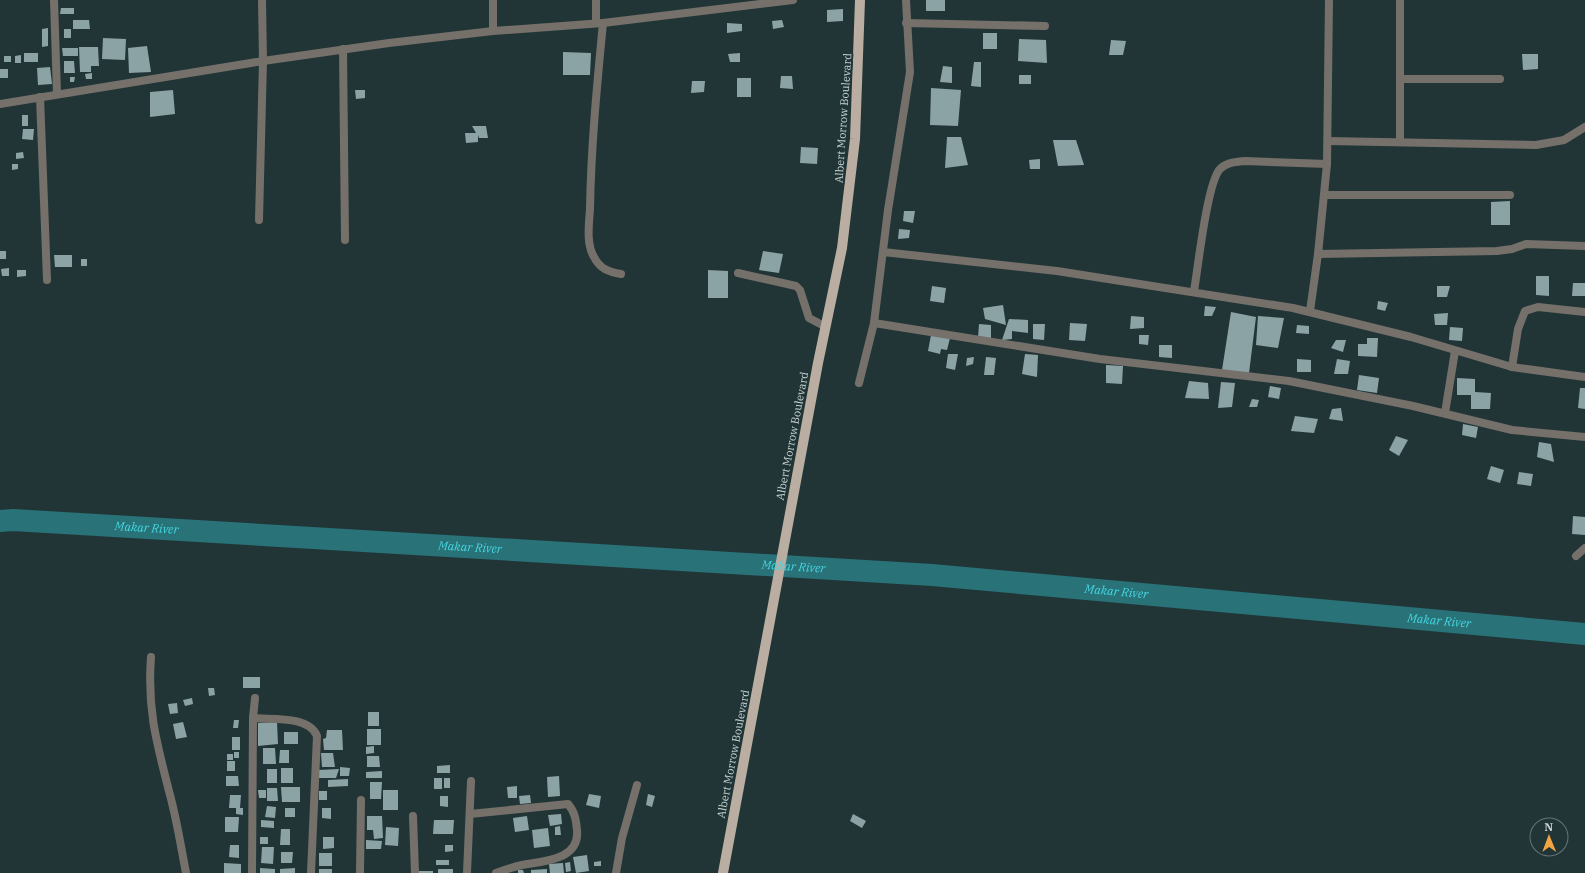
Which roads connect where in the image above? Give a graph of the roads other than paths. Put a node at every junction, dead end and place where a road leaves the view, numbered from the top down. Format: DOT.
graph roads {
  1 [pos="54,0"];
  2 [pos="262,0"];
  3 [pos="493,0"];
  4 [pos="596,0"];
  5 [pos="793,0"];
  6 [pos="860,0"];
  7 [pos="906,0"];
  8 [pos="1329,0"];
  9 [pos="1400,0"];
  10 [pos="599,23"];
  11 [pos="906,23"];
  12 [pos="1045,26"];
  13 [pos="493,31"];
  14 [pos="343,49"];
  15 [pos="263,61"];
  16 [pos="1400,79"];
  17 [pos="1500,79"];
  18 [pos="57,94"];
  19 [pos="40,97"];
  20 [pos="0,104"];
  21 [pos="1585,127"];
  22 [pos="1328,141"];
  23 [pos="1400,141"];
  24 [pos="1327,164"];
  25 [pos="1325,195"];
  26 [pos="1510,195"];
  27 [pos="259,220"];
  28 [pos="345,240"];
  29 [pos="1585,246"];
  30 [pos="883,252"];
  31 [pos="1318,254"];
  32 [pos="621,274"];
  33 [pos="738,274"];
  34 [pos="47,280"];
  35 [pos="1194,291"];
  36 [pos="1310,311"];
  37 [pos="1585,312"];
  38 [pos="874,323"];
  39 [pos="826,327"];
  40 [pos="1455,351"];
  41 [pos="1512,367"];
  42 [pos="1585,377"];
  43 [pos="859,383"];
  44 [pos="1445,413"];
  45 [pos="1585,437"];
  46 [pos="1585,548"];
  47 [pos="1576,556"];
  48 [pos="151,657"];
  49 [pos="255,698"];
  50 [pos="253,718"];
  51 [pos="471,781"];
  52 [pos="637,785"];
  53 [pos="361,800"];
  54 [pos="470,814"];
  55 [pos="413,816"];
  56 [pos="186,873"];
  57 [pos="252,873"];
  58 [pos="311,873"];
  59 [pos="360,873"];
  60 [pos="414,873"];
  61 [pos="468,873"];
  62 [pos="496,873"];
  63 [pos="616,873"];
  64 [pos="723,873"];
  1 -- 18 [label="street"];
  2 -- 15 [label="street"];
  3 -- 13 [label="street"];
  4 -- 10 [label="street"];
  5 -- 10 [label="street"];
  6 -- 39 [label="main road, Albert Morrow Boulevard"];
  7 -- 11 [label="street"];
  8 -- 22 [label="street"];
  9 -- 16 [label="street"];
  10 -- 13 [label="street"];
  10 -- 32 [label="street"];
  11 -- 12 [label="street"];
  11 -- 30 [label="street"];
  13 -- 14 [label="street"];
  14 -- 15 [label="street"];
  14 -- 28 [label="street"];
  15 -- 18 [label="street"];
  15 -- 27 [label="street"];
  16 -- 17 [label="street"];
  16 -- 23 [label="street"];
  18 -- 19 [label="street"];
  19 -- 20 [label="street"];
  19 -- 34 [label="street"];
  21 -- 23 [label="street"];
  22 -- 23 [label="street"];
  22 -- 24 [label="street"];
  24 -- 25 [label="street"];
  24 -- 35 [label="street"];
  25 -- 26 [label="street"];
  25 -- 31 [label="street"];
  29 -- 31 [label="street"];
  30 -- 35 [label="street"];
  30 -- 38 [label="street"];
  31 -- 36 [label="street"];
  33 -- 39 [label="street"];
  35 -- 36 [label="street"];
  36 -- 40 [label="street"];
  37 -- 41 [label="street"];
  38 -- 43 [label="street"];
  38 -- 44 [label="street"];
  39 -- 64 [label="main road, Albert Morrow Boulevard"];
  40 -- 41 [label="street"];
  40 -- 44 [label="street"];
  41 -- 42 [label="street"];
  44 -- 45 [label="street"];
  46 -- 47 [label="street"];
  48 -- 56 [label="street"];
  49 -- 50 [label="street"];
  50 -- 57 [label="street"];
  50 -- 58 [label="street"];
  51 -- 54 [label="street"];
  52 -- 63 [label="street"];
  53 -- 59 [label="street"];
  54 -- 61 [label="street"];
  54 -- 62 [label="street"];
  55 -- 60 [label="street"];
}
